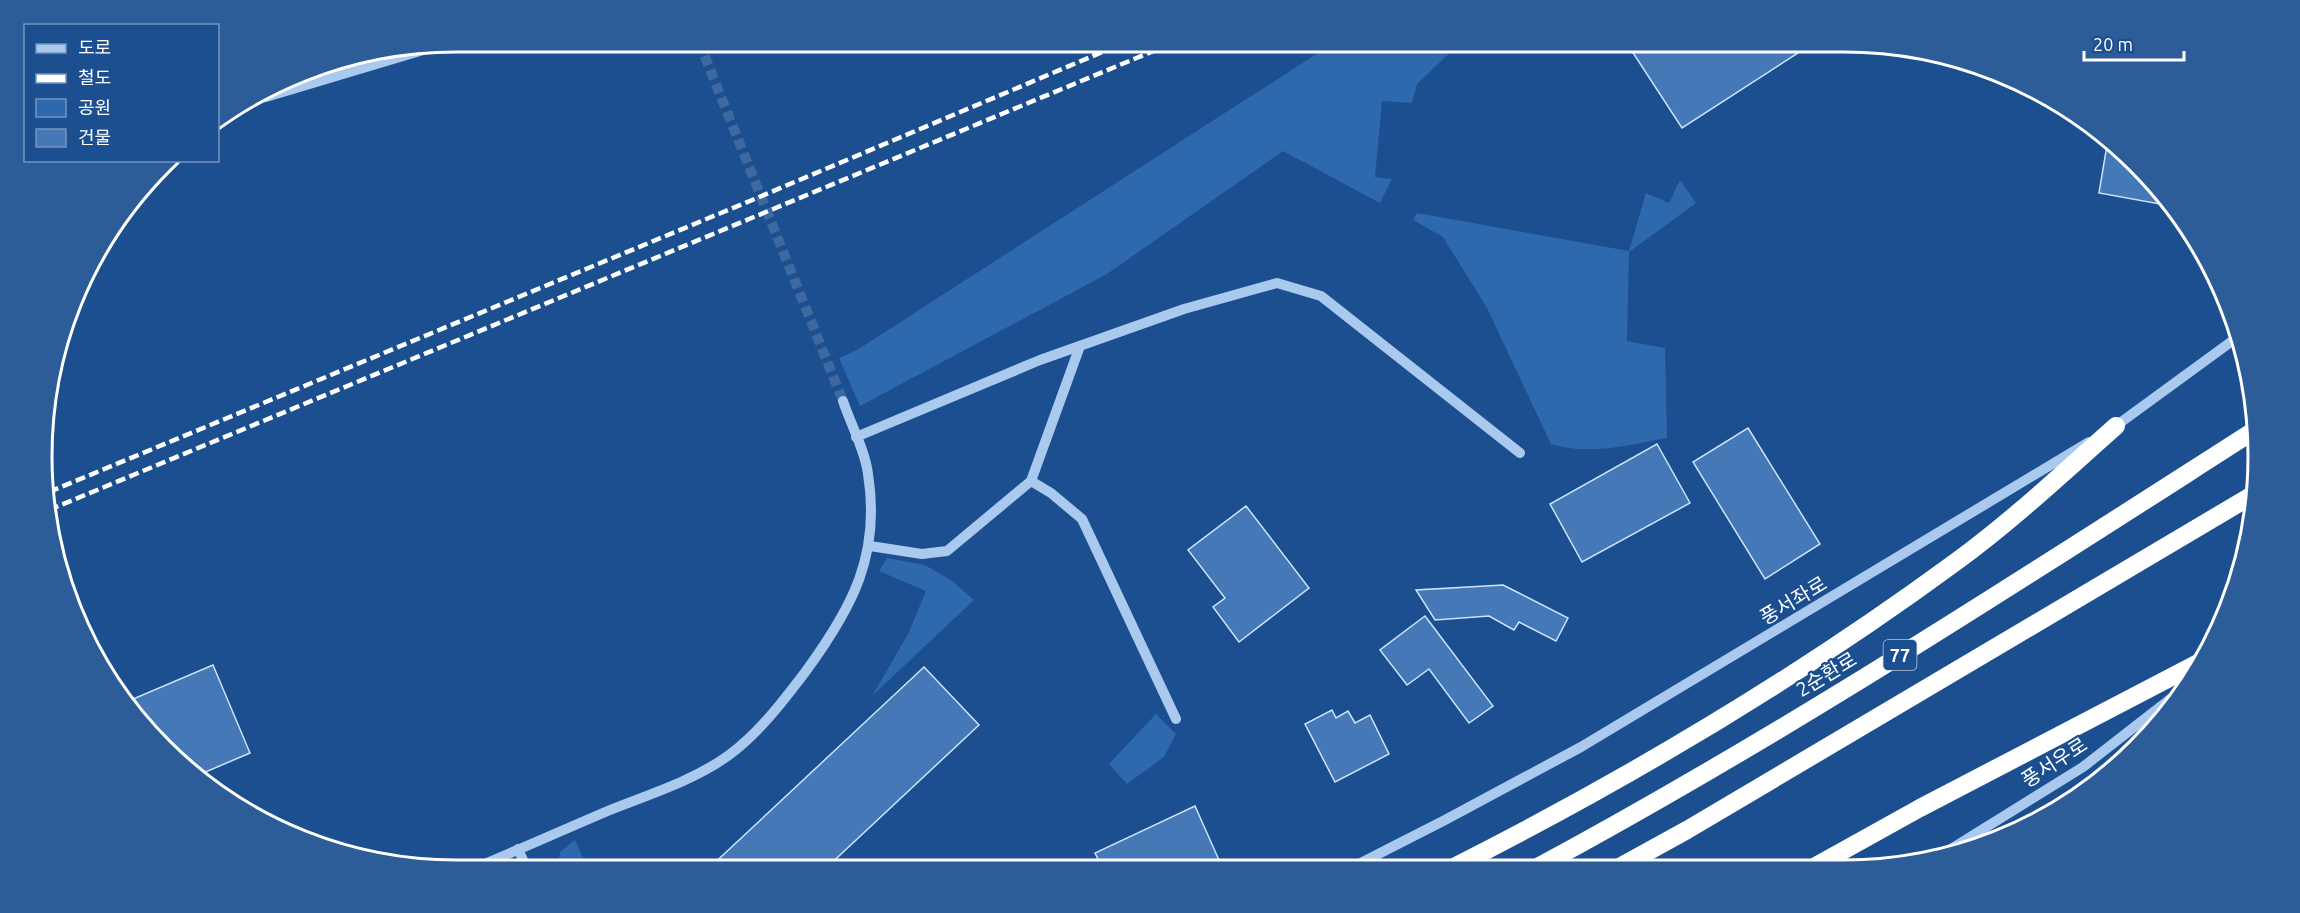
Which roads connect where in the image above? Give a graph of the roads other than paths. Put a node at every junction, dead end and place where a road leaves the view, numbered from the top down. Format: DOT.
graph roads {
  1 [pos="402,56"];
  2 [pos="282,92"];
  3 [pos="2231,342"];
  4 [pos="1080,346"];
  5 [pos="843,401"];
  6 [pos="2116,426"];
  7 [pos="2247,435"];
  8 [pos="856,437"];
  9 [pos="1520,453"];
  10 [pos="1031,481"];
  11 [pos="2245,499"];
  12 [pos="870,546"];
  13 [pos="2186,669"];
  14 [pos="2160,707"];
  15 [pos="1176,719"];
  16 [pos="1961,843"];
  17 [pos="518,849"];
  18 [pos="493,860"];
  19 [pos="523,860"];
  20 [pos="1367,860"];
  21 [pos="1466,860"];
  22 [pos="1551,860"];
  23 [pos="1633,860"];
  24 [pos="1826,860"];
  1 -- 2 [label="street"];
  3 -- 6 [label="street, 풍서좌로"];
  4 -- 8 [label="street"];
  4 -- 9 [label="street"];
  4 -- 10 [label="street"];
  5 -- 8 [label="street"];
  6 -- 20 [label="street, 풍서좌로"];
  6 -- 21 [label="highway"];
  7 -- 22 [label="highway, 2순환로 / 77"];
  8 -- 12 [label="street"];
  10 -- 12 [label="street"];
  10 -- 15 [label="street"];
  11 -- 23 [label="highway, 77"];
  12 -- 17 [label="street"];
  13 -- 24 [label="highway"];
  14 -- 16 [label="street, 풍서우로"];
  17 -- 18 [label="street"];
  17 -- 19 [label="street"];
}
